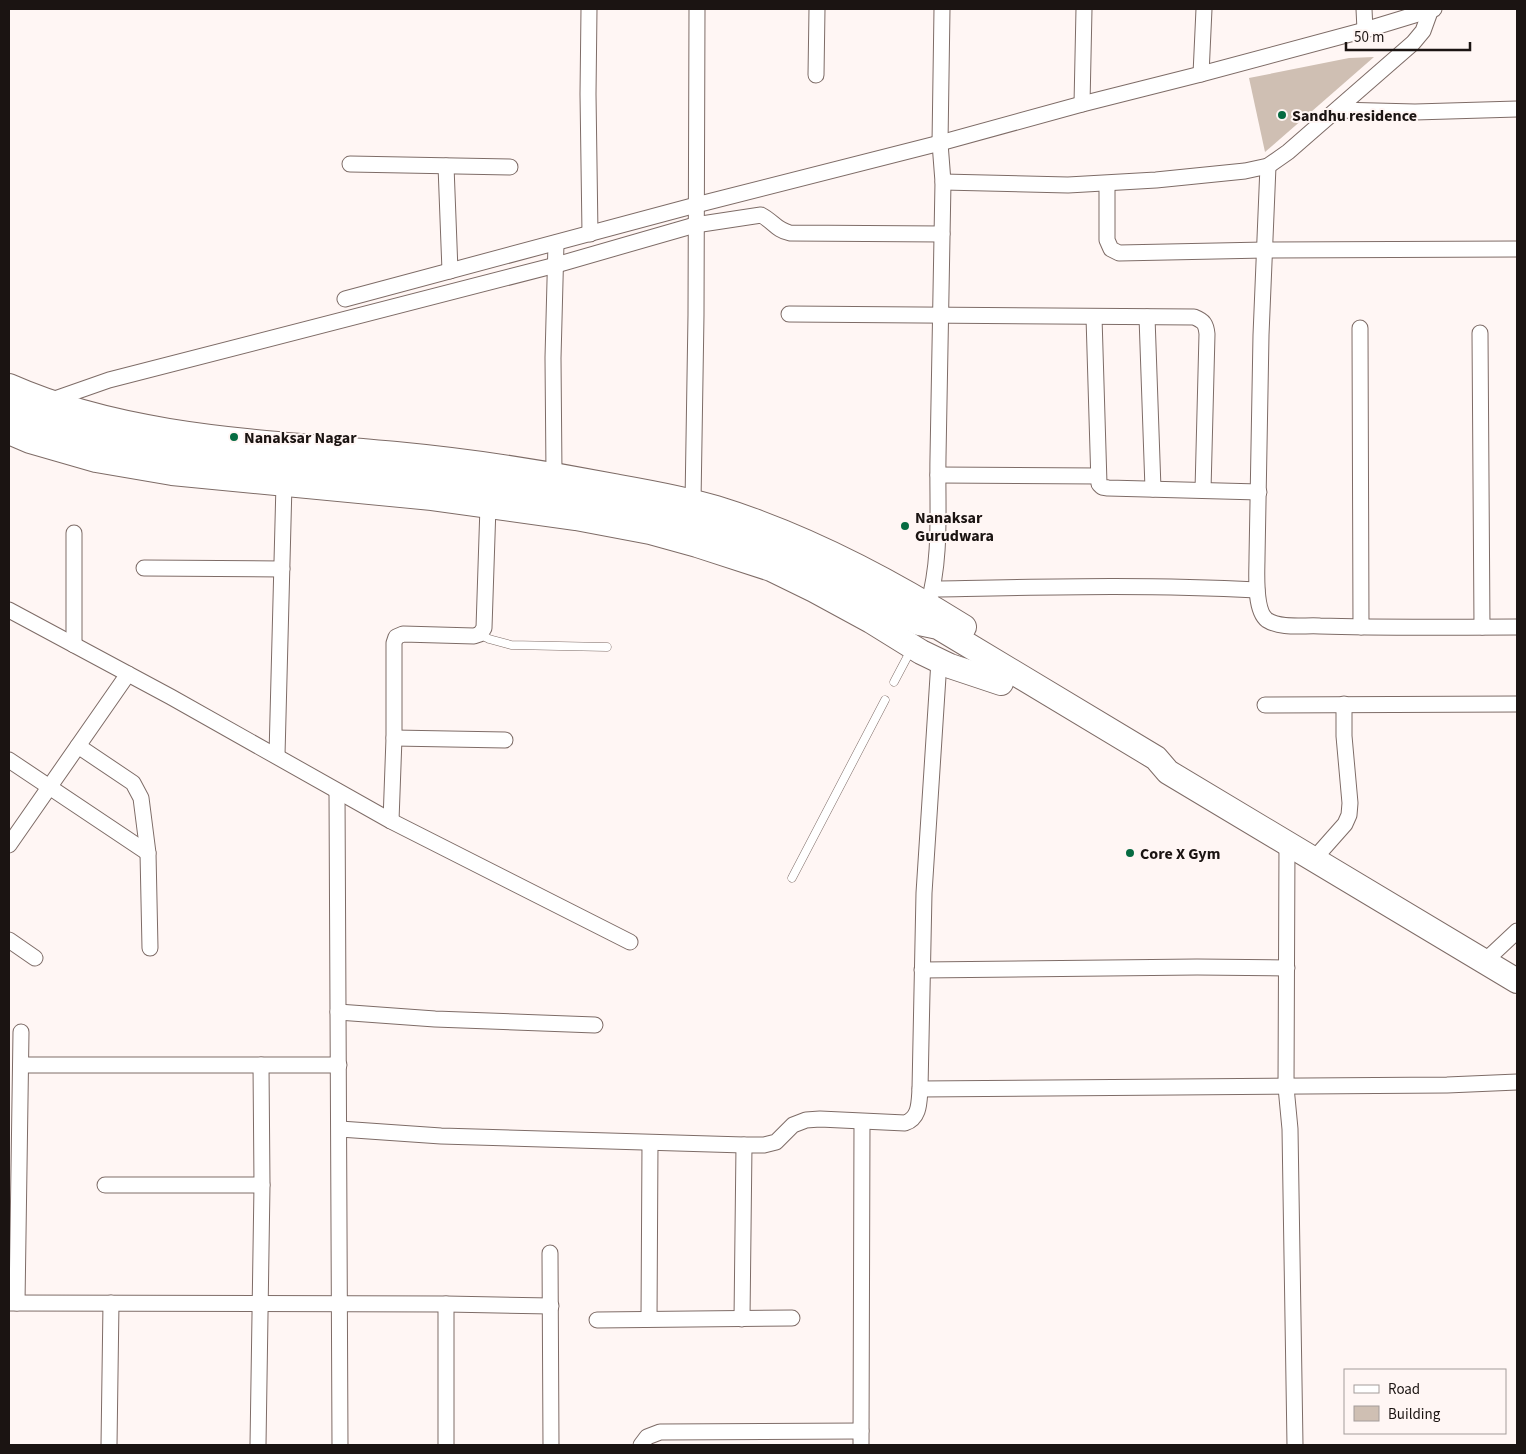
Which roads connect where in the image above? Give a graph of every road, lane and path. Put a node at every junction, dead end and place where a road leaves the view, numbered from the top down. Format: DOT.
graph roads {
  1 [pos="589,9"];
  2 [pos="697,9"];
  3 [pos="817,9"];
  4 [pos="942,9"];
  5 [pos="1084,9"];
  6 [pos="1204,9"];
  7 [pos="1364,9"];
  8 [pos="1432,9"];
  9 [pos="1365,30"];
  10 [pos="1201,74"];
  11 [pos="816,75"];
  12 [pos="1082,104"];
  13 [pos="1517,109"];
  14 [pos="1337,110"];
  15 [pos="940,143"];
  16 [pos="350,164"];
  17 [pos="446,166"];
  18 [pos="1268,166"];
  19 [pos="510,167"];
  20 [pos="943,182"];
  21 [pos="1107,184"];
  22 [pos="696,206"];
  23 [pos="695,225"];
  24 [pos="590,234"];
  25 [pos="942,234"];
  26 [pos="556,243"];
  27 [pos="1266,250"];
  28 [pos="1517,250"];
  29 [pos="556,266"];
  30 [pos="450,271"];
  31 [pos="362,294"];
  32 [pos="345,299"];
  33 [pos="366,314"];
  34 [pos="789,314"];
  35 [pos="941,316"];
  36 [pos="1094,317"];
  37 [pos="1147,317"];
  38 [pos="1360,328"];
  39 [pos="1480,333"];
  40 [pos="9,386"];
  41 [pos="48,401"];
  42 [pos="9,410"];
  43 [pos="9,432"];
  44 [pos="554,474"];
  45 [pos="938,475"];
  46 [pos="1098,476"];
  47 [pos="284,484"];
  48 [pos="1153,489"];
  49 [pos="1203,490"];
  50 [pos="1259,492"];
  51 [pos="693,502"];
  52 [pos="488,506"];
  53 [pos="74,533"];
  54 [pos="144,568"];
  55 [pos="282,569"];
  56 [pos="1257,590"];
  57 [pos="926,606"];
  58 [pos="9,610"];
  59 [pos="1361,627"];
  60 [pos="1482,627"];
  61 [pos="1517,627"];
  62 [pos="480,634"];
  63 [pos="74,645"];
  64 [pos="912,646"];
  65 [pos="607,647"];
  66 [pos="939,661"];
  67 [pos="128,674"];
  68 [pos="1005,676"];
  69 [pos="894,682"];
  70 [pos="885,700"];
  71 [pos="1344,704"];
  72 [pos="1517,704"];
  73 [pos="1265,705"];
  74 [pos="394,738"];
  75 [pos="505,740"];
  76 [pos="78,746"];
  77 [pos="277,756"];
  78 [pos="9,760"];
  79 [pos="49,787"];
  80 [pos="337,792"];
  81 [pos="392,821"];
  82 [pos="1287,843"];
  83 [pos="9,845"];
  84 [pos="148,853"];
  85 [pos="1314,859"];
  86 [pos="792,878"];
  87 [pos="1517,931"];
  88 [pos="9,940"];
  89 [pos="630,942"];
  90 [pos="150,948"];
  91 [pos="35,958"];
  92 [pos="1485,961"];
  93 [pos="1287,968"];
  94 [pos="922,970"];
  95 [pos="1517,981"];
  96 [pos="338,1012"];
  97 [pos="595,1025"];
  98 [pos="21,1032"];
  99 [pos="21,1065"];
  100 [pos="261,1065"];
  101 [pos="339,1065"];
  102 [pos="1517,1082"];
  103 [pos="1286,1086"];
  104 [pos="920,1089"];
  105 [pos="862,1122"];
  106 [pos="340,1129"];
  107 [pos="650,1143"];
  108 [pos="744,1145"];
  109 [pos="105,1185"];
  110 [pos="262,1185"];
  111 [pos="550,1254"];
  112 [pos="13,1303"];
  113 [pos="111,1303"];
  114 [pos="341,1303"];
  115 [pos="260,1304"];
  116 [pos="446,1304"];
  117 [pos="550,1306"];
  118 [pos="792,1318"];
  119 [pos="742,1319"];
  120 [pos="597,1320"];
  121 [pos="649,1320"];
  122 [pos="860,1438"];
  123 [pos="751,1439"];
  124 [pos="109,1445"];
  125 [pos="258,1445"];
  126 [pos="340,1445"];
  127 [pos="446,1445"];
  128 [pos="550,1445"];
  129 [pos="641,1445"];
  130 [pos="1295,1445"];
  1 -- 24 [label="street"];
  2 -- 22 [label="street"];
  3 -- 11 [label="street"];
  4 -- 15 [label="street"];
  5 -- 12 [label="street"];
  6 -- 10 [label="street"];
  7 -- 9 [label="street"];
  8 -- 9 [label="street"];
  8 -- 14 [label="street"];
  9 -- 10 [label="street"];
  10 -- 12 [label="street"];
  12 -- 15 [label="street"];
  13 -- 14 [label="street"];
  14 -- 18 [label="street"];
  15 -- 20 [label="street"];
  15 -- 22 [label="street"];
  16 -- 17 [label="street"];
  17 -- 19 [label="street"];
  17 -- 30 [label="street"];
  18 -- 21 [label="street"];
  18 -- 27 [label="street"];
  20 -- 21 [label="street"];
  20 -- 25 [label="street"];
  21 -- 27 [label="street"];
  22 -- 23 [label="street"];
  22 -- 24 [label="street"];
  23 -- 25 [label="street"];
  23 -- 29 [label="street"];
  23 -- 51 [label="street"];
  24 -- 26 [label="street"];
  25 -- 35 [label="street"];
  26 -- 29 [label="street"];
  26 -- 30 [label="street"];
  27 -- 28 [label="street"];
  27 -- 50 [label="street"];
  29 -- 33 [label="street"];
  29 -- 44 [label="street"];
  30 -- 31 [label="street"];
  31 -- 32 [label="street"];
  31 -- 33 [label="street"];
  33 -- 41 [label="street"];
  34 -- 35 [label="street"];
  35 -- 36 [label="street"];
  35 -- 45 [label="street"];
  36 -- 37 [label="street"];
  36 -- 46 [label="street"];
  37 -- 48 [label="street"];
  37 -- 49 [label="street"];
  38 -- 59 [label="street"];
  39 -- 60 [label="street"];
  40 -- 41 [label="main road"];
  41 -- 44 [label="main road"];
  42 -- 57 [label="main road"];
  43 -- 47 [label="main road"];
  44 -- 51 [label="main road"];
  45 -- 46 [label="street"];
  45 -- 57 [label="street"];
  46 -- 48 [label="street"];
  47 -- 52 [label="main road"];
  47 -- 55 [label="street"];
  48 -- 49 [label="street"];
  49 -- 50 [label="street"];
  50 -- 56 [label="street"];
  51 -- 57 [label="main road"];
  52 -- 62 [label="street"];
  52 -- 64 [label="main road"];
  53 -- 63 [label="street"];
  54 -- 55 [label="street"];
  55 -- 77 [label="street"];
  56 -- 57 [label="street"];
  56 -- 59 [label="street"];
  57 -- 68 [label="main road"];
  58 -- 63 [label="street"];
  59 -- 60 [label="street"];
  60 -- 61 [label="street"];
  62 -- 65 [label="lane"];
  62 -- 74 [label="street"];
  63 -- 67 [label="street"];
  64 -- 66 [label="main road"];
  64 -- 69 [label="lane"];
  66 -- 68 [label="main road"];
  66 -- 94 [label="street"];
  67 -- 76 [label="street"];
  67 -- 77 [label="street"];
  68 -- 82 [label="main road"];
  70 -- 86 [label="lane"];
  71 -- 72 [label="street"];
  71 -- 73 [label="street"];
  71 -- 85 [label="street"];
  74 -- 75 [label="street"];
  74 -- 81 [label="street"];
  76 -- 79 [label="street"];
  76 -- 84 [label="street"];
  77 -- 80 [label="street"];
  78 -- 79 [label="street"];
  79 -- 83 [label="street"];
  79 -- 84 [label="street"];
  80 -- 81 [label="street"];
  80 -- 96 [label="street"];
  81 -- 89 [label="street"];
  82 -- 85 [label="main road"];
  82 -- 93 [label="street"];
  84 -- 90 [label="street"];
  85 -- 92 [label="main road"];
  87 -- 92 [label="street"];
  88 -- 91 [label="street"];
  92 -- 95 [label="main road"];
  93 -- 94 [label="street"];
  93 -- 103 [label="street"];
  94 -- 104 [label="street"];
  96 -- 97 [label="street"];
  96 -- 101 [label="street"];
  98 -- 99 [label="street"];
  99 -- 100 [label="street"];
  99 -- 112 [label="street"];
  100 -- 101 [label="street"];
  100 -- 110 [label="street"];
  101 -- 106 [label="street"];
  102 -- 103 [label="street"];
  103 -- 104 [label="street"];
  103 -- 130 [label="street"];
  104 -- 105 [label="street"];
  105 -- 108 [label="street"];
  105 -- 122 [label="street"];
  106 -- 107 [label="street"];
  106 -- 114 [label="street"];
  107 -- 108 [label="street"];
  107 -- 121 [label="street"];
  108 -- 119 [label="street"];
  109 -- 110 [label="street"];
  110 -- 115 [label="street"];
  111 -- 117 [label="street"];
  112 -- 113 [label="street"];
  113 -- 115 [label="street"];
  113 -- 124 [label="street"];
  114 -- 115 [label="street"];
  114 -- 116 [label="street"];
  114 -- 126 [label="street"];
  115 -- 125 [label="street"];
  116 -- 117 [label="street"];
  116 -- 127 [label="street"];
  117 -- 128 [label="street"];
  118 -- 119 [label="street"];
  119 -- 121 [label="street"];
  120 -- 121 [label="street"];
  122 -- 123 [label="street"];
  123 -- 129 [label="street"];
}
